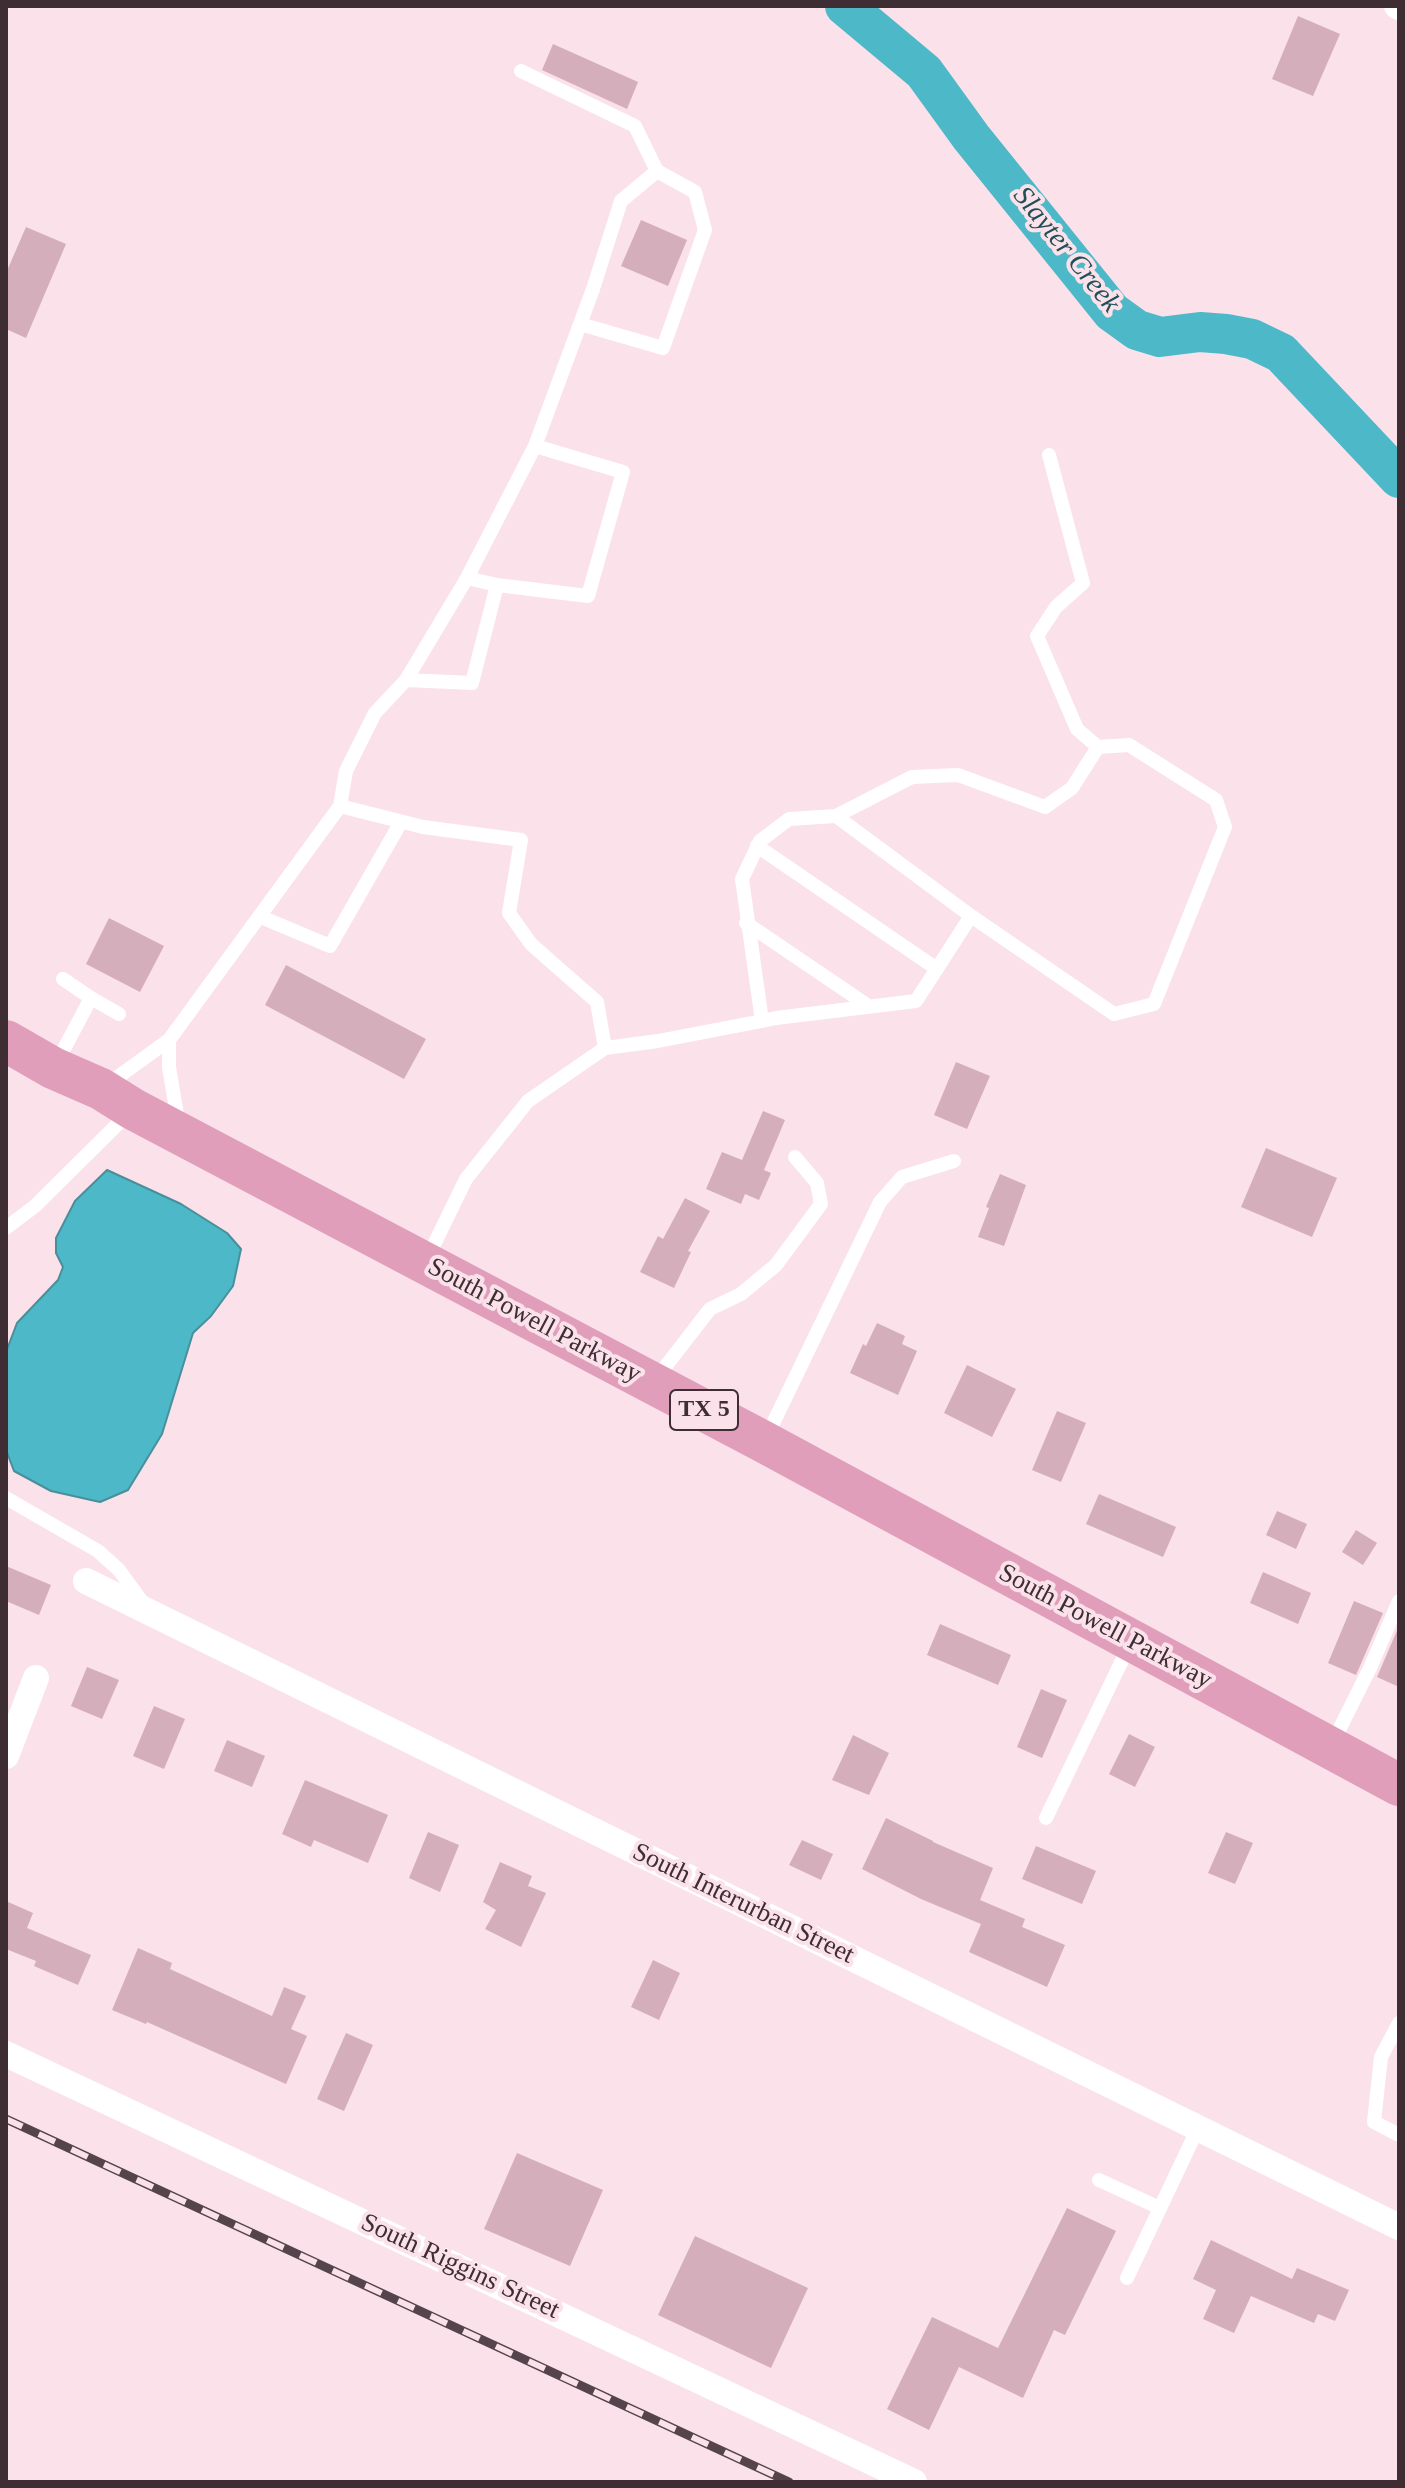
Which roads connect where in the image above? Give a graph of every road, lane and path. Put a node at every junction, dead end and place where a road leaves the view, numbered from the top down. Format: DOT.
graph roads {
  1 [pos="521,71"];
  2 [pos="657,171"];
  3 [pos="580,324"];
  4 [pos="535,446"];
  5 [pos="1049,455"];
  6 [pos="467,578"];
  7 [pos="497,585"];
  8 [pos="406,680"];
  9 [pos="1098,747"];
  10 [pos="340,806"];
  11 [pos="836,816"];
  12 [pos="401,822"];
  13 [pos="757,846"];
  14 [pos="971,916"];
  15 [pos="261,917"];
  16 [pos="746,923"];
  17 [pos="937,969"];
  18 [pos="63,979"];
  19 [pos="91,998"];
  20 [pos="867,1005"];
  21 [pos="119,1014"];
  22 [pos="762,1021"];
  23 [pos="169,1040"];
  24 [pos="6,1041"];
  25 [pos="605,1048"];
  26 [pos="53,1068"];
  27 [pos="117,1099"];
  28 [pos="180,1134"];
  29 [pos="795,1157"];
  30 [pos="954,1161"];
  31 [pos="6,1228"];
  32 [pos="425,1263"];
  33 [pos="652,1383"];
  34 [pos="764,1442"];
  35 [pos="6,1498"];
  36 [pos="86,1581"];
  37 [pos="1399,1601"];
  38 [pos="149,1612"];
  39 [pos="1131,1642"];
  40 [pos="36,1678"];
  41 [pos="1330,1748"];
  42 [pos="6,1756"];
  43 [pos="1399,1785"];
  44 [pos="1046,1818"];
  45 [pos="1399,2023"];
  46 [pos="6,2054"];
  47 [pos="1198,2128"];
  48 [pos="1399,2135"];
  49 [pos="1099,2180"];
  50 [pos="1160,2208"];
  51 [pos="1399,2227"];
  52 [pos="1127,2278"];
  53 [pos="914,2482"];
  1 -- 2 [label="lane"];
  2 -- 3 [label="lane"];
  2 -- 3 [label="lane"];
  3 -- 4 [label="lane"];
  4 -- 6 [label="lane"];
  4 -- 7 [label="lane"];
  5 -- 9 [label="lane"];
  6 -- 7 [label="lane"];
  6 -- 8 [label="lane"];
  7 -- 8 [label="lane"];
  8 -- 10 [label="lane"];
  9 -- 11 [label="lane"];
  9 -- 14 [label="lane"];
  10 -- 12 [label="lane"];
  10 -- 15 [label="lane"];
  11 -- 13 [label="lane"];
  11 -- 14 [label="lane"];
  12 -- 15 [label="lane"];
  12 -- 25 [label="lane"];
  13 -- 16 [label="lane"];
  13 -- 17 [label="lane"];
  14 -- 17 [label="lane"];
  15 -- 23 [label="lane"];
  16 -- 20 [label="lane"];
  16 -- 22 [label="lane"];
  17 -- 20 [label="lane"];
  18 -- 19 [label="lane"];
  19 -- 21 [label="lane"];
  19 -- 26 [label="lane"];
  20 -- 22 [label="lane"];
  22 -- 25 [label="lane"];
  23 -- 27 [label="lane"];
  23 -- 28 [label="lane"];
  24 -- 26 [label="main road, South Powell Parkway / TX 5"];
  25 -- 32 [label="lane"];
  26 -- 27 [label="main road, South Powell Parkway / TX 5"];
  27 -- 28 [label="main road, South Powell Parkway / TX 5"];
  27 -- 31 [label="lane"];
  28 -- 32 [label="main road, South Powell Parkway / TX 5"];
  29 -- 33 [label="lane"];
  30 -- 34 [label="lane"];
  32 -- 33 [label="main road, South Powell Parkway / TX 5"];
  33 -- 34 [label="main road, South Powell Parkway / TX 5"];
  34 -- 39 [label="main road, South Powell Parkway / TX 5"];
  35 -- 38 [label="lane"];
  36 -- 38 [label="street, South Interurban Street"];
  37 -- 41 [label="lane"];
  38 -- 47 [label="street, South Interurban Street"];
  39 -- 41 [label="main road, South Powell Parkway / TX 5"];
  39 -- 44 [label="lane"];
  40 -- 42 [label="street"];
  41 -- 43 [label="main road, South Powell Parkway / TX 5"];
  45 -- 48 [label="lane"];
  46 -- 53 [label="street, South Riggins Street"];
  47 -- 50 [label="lane"];
  47 -- 51 [label="street, South Interurban Street"];
  49 -- 50 [label="lane"];
  50 -- 52 [label="lane"];
}
